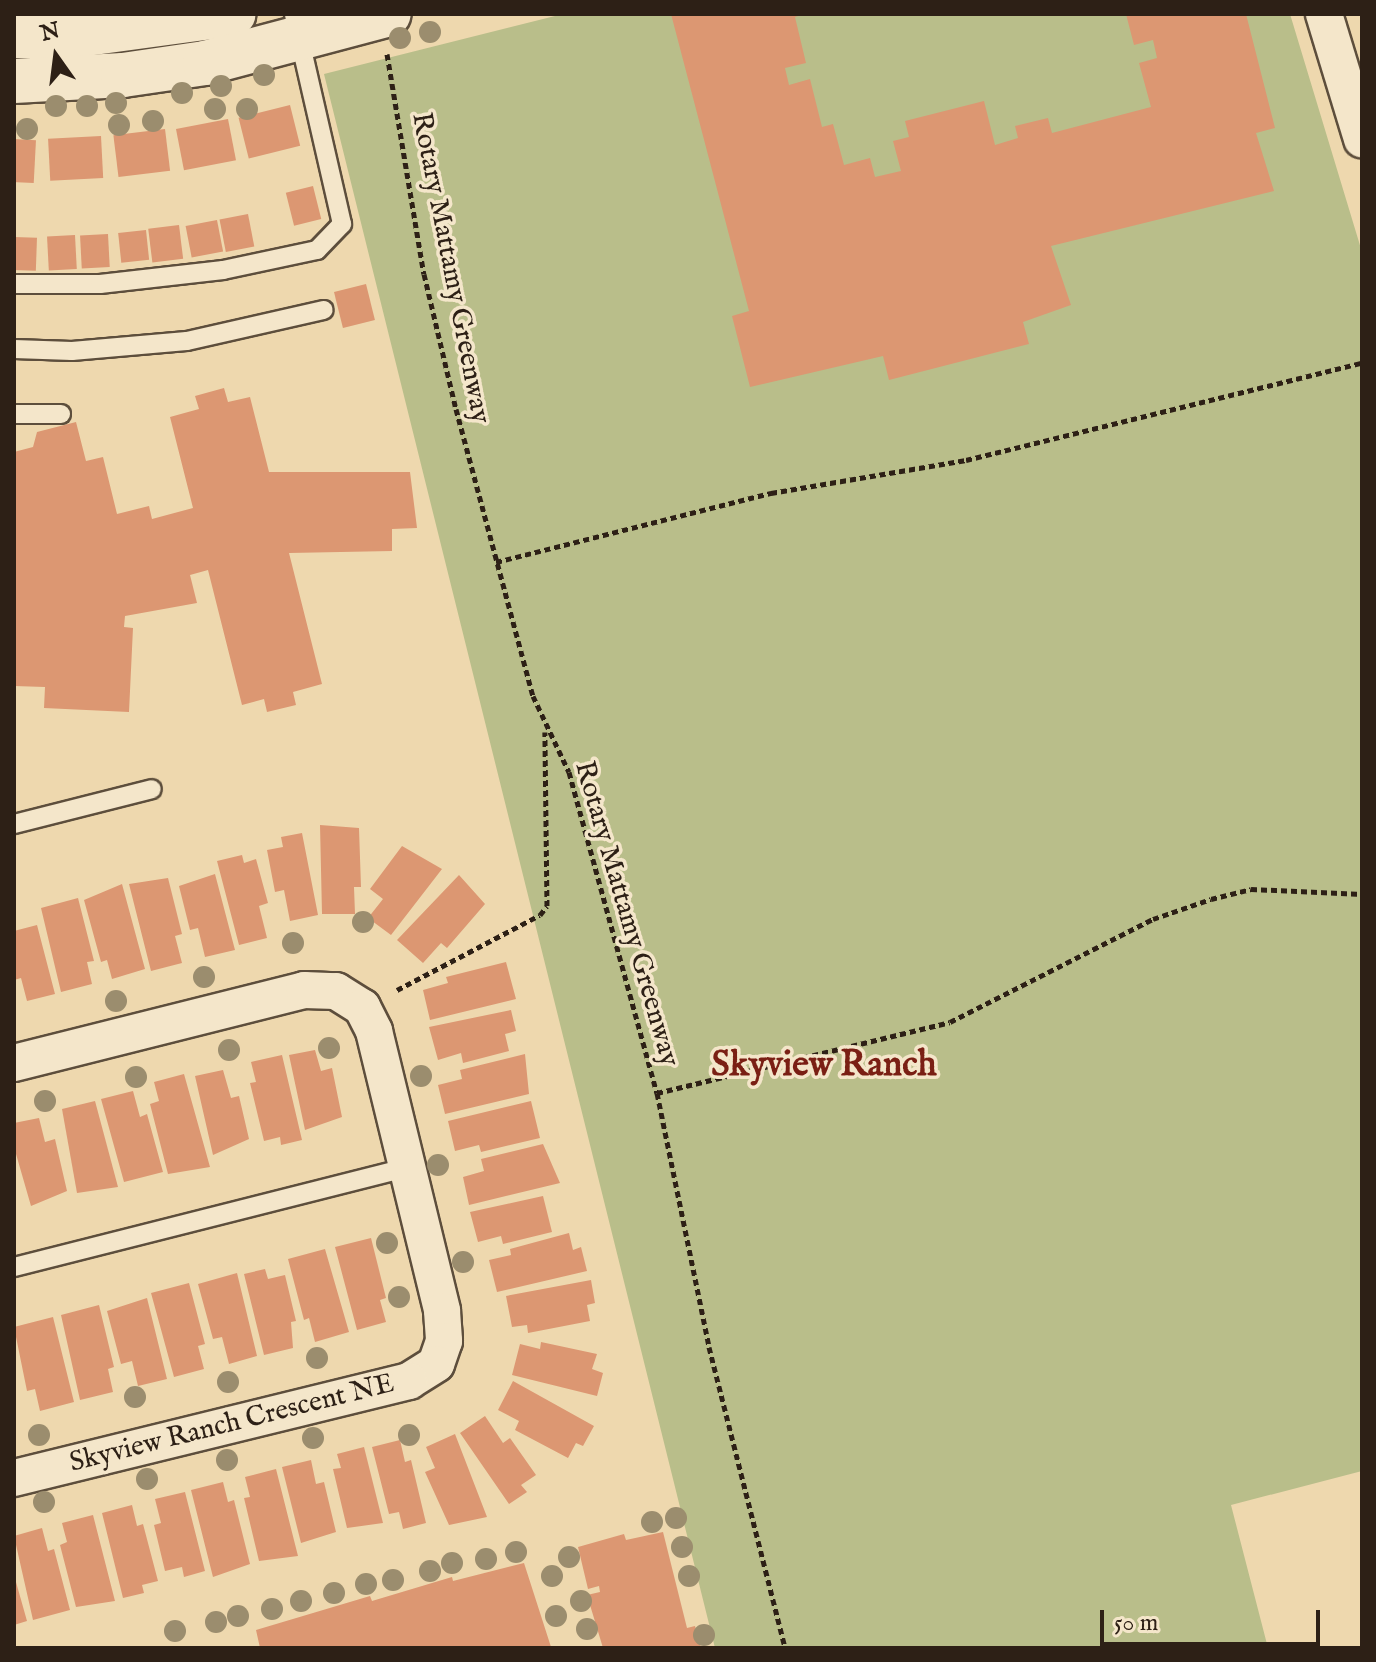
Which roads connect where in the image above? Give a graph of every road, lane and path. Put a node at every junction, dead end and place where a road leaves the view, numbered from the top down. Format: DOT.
graph roads {
  1 [pos="234,14"];
  2 [pos="1324,14"];
  3 [pos="296,26"];
  4 [pos="388,34"];
  5 [pos="14,36"];
  6 [pos="14,81"];
  7 [pos="1362,139"];
  8 [pos="14,284"];
  9 [pos="324,310"];
  10 [pos="14,349"];
  11 [pos="1362,363"];
  12 [pos="14,414"];
  13 [pos="61,414"];
  14 [pos="496,562"];
  15 [pos="545,731"];
  16 [pos="152,789"];
  17 [pos="14,824"];
  18 [pos="1362,894"];
  19 [pos="397,990"];
  20 [pos="14,1063"];
  21 [pos="657,1093"];
  22 [pos="406,1168"];
  23 [pos="14,1267"];
  24 [pos="14,1478"];
  25 [pos="785,1648"];
  1 -- 5 [label="street"];
  2 -- 7 [label="street"];
  3 -- 4 [label="street"];
  3 -- 6 [label="street"];
  3 -- 8 [label="lane"];
  4 -- 14 [label="path, Rotary Mattamy Greenway"];
  9 -- 10 [label="lane"];
  11 -- 14 [label="path"];
  12 -- 13 [label="lane"];
  14 -- 15 [label="path, Rotary Mattamy Greenway"];
  15 -- 19 [label="path"];
  15 -- 21 [label="path, Rotary Mattamy Greenway"];
  16 -- 17 [label="lane"];
  18 -- 21 [label="path"];
  20 -- 22 [label="street, Skyview Ranch Crescent NE"];
  21 -- 25 [label="path, Rotary Mattamy Greenway"];
  22 -- 23 [label="lane"];
  22 -- 24 [label="street, Skyview Ranch Crescent NE"];
}
